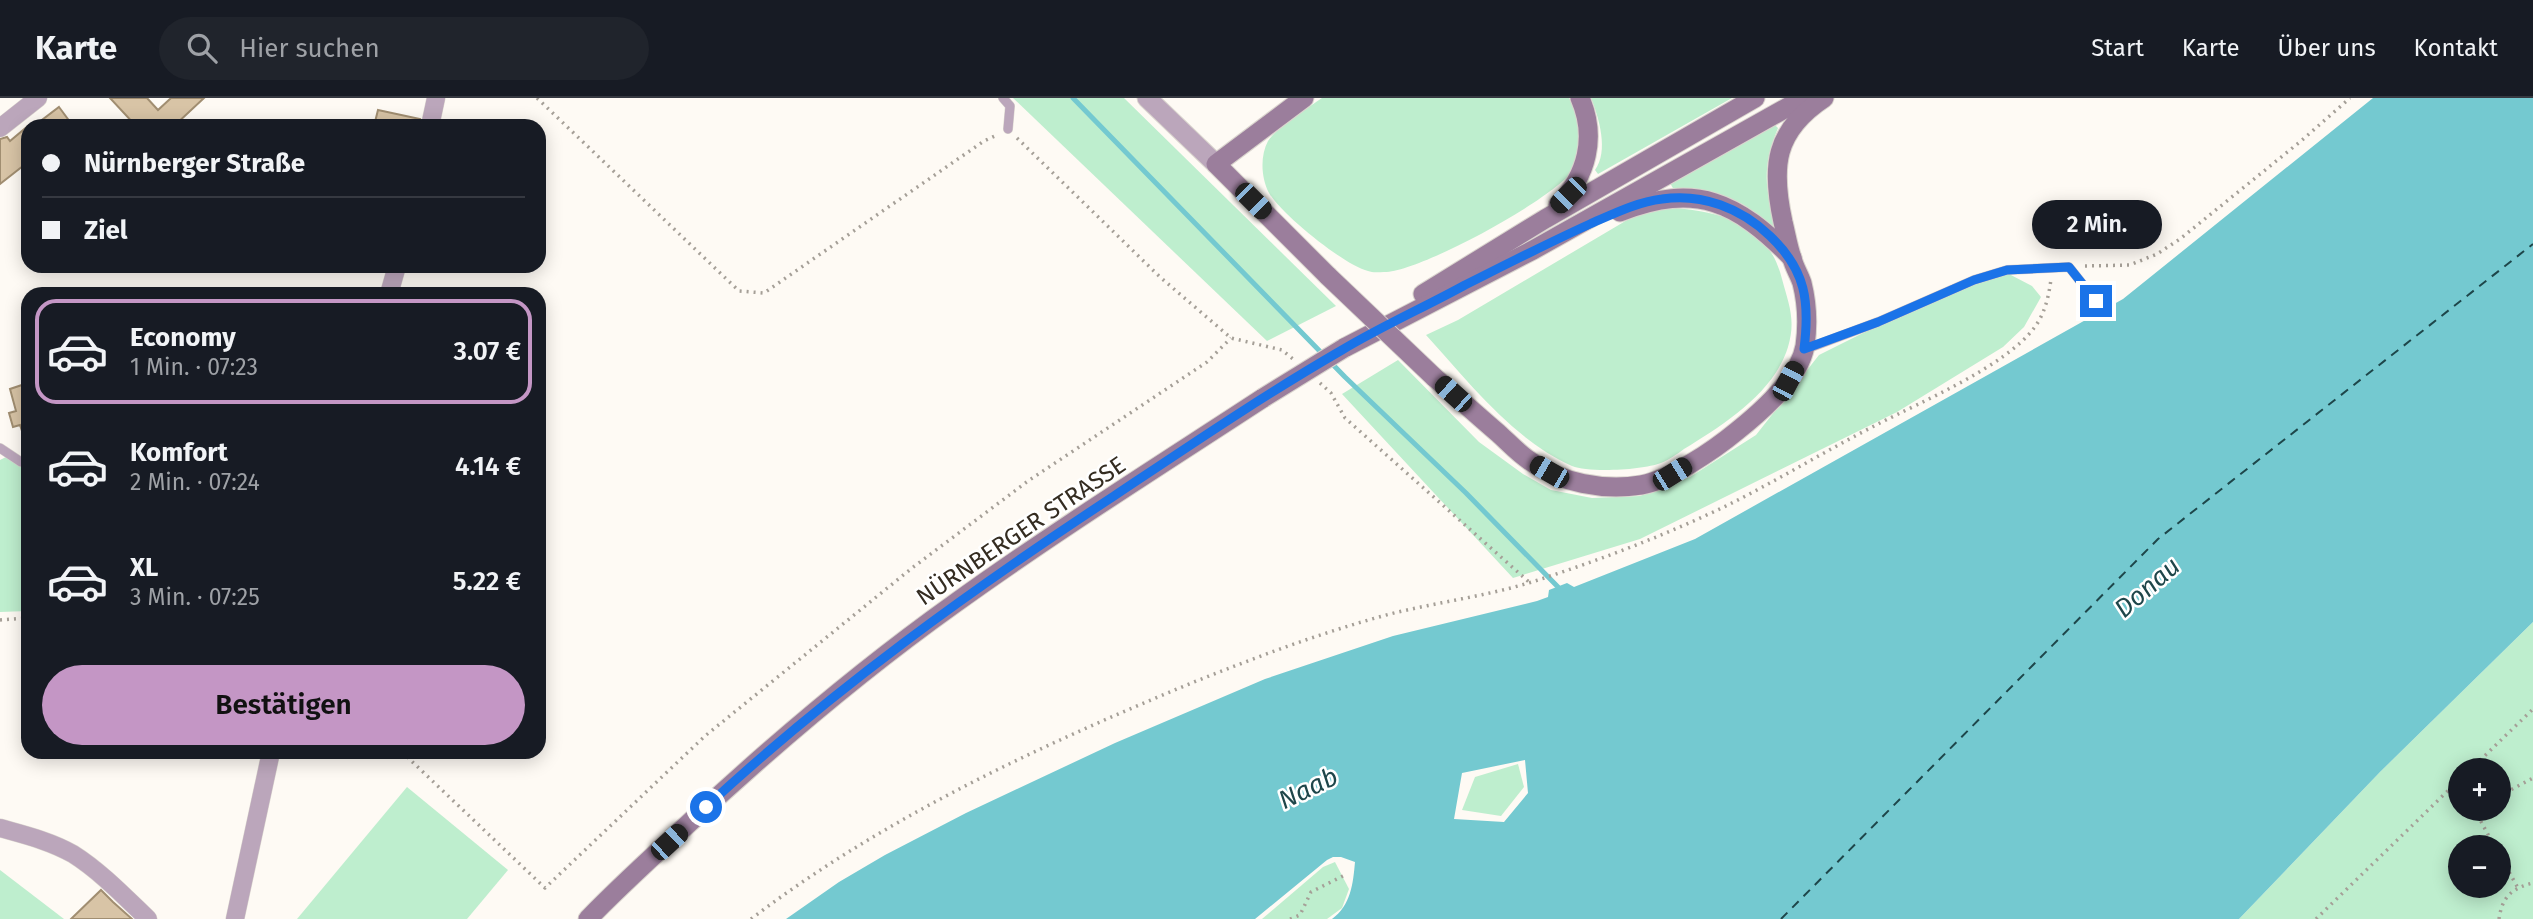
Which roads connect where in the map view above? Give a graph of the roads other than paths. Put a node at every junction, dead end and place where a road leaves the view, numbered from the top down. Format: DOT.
graph roads {
  1 [pos="38,98"];
  2 [pos="436,98"];
  3 [pos="1003,98"];
  4 [pos="1147,98"];
  5 [pos="1304,98"];
  6 [pos="1580,98"];
  7 [pos="1755,98"];
  8 [pos="1804,98"];
  9 [pos="1824,98"];
  10 [pos="432,119"];
  11 [pos="0,128"];
  12 [pos="1008,129"];
  13 [pos="1216,164"];
  14 [pos="1545,219"];
  15 [pos="1533,250"];
  16 [pos="1792,258"];
  17 [pos="2096,301"];
  18 [pos="1345,348"];
  19 [pos="1804,349"];
  20 [pos="0,448"];
  21 [pos="21,462"];
  22 [pos="269,759"];
  23 [pos="0,828"];
  24 [pos="148,919"];
  25 [pos="235,919"];
  26 [pos="588,919"];
  1 -- 11 [label="street"];
  2 -- 10 [label="street"];
  3 -- 12 [label="lane"];
  4 -- 13 [label="street"];
  5 -- 13 [label="main road"];
  6 -- 14 [label="main road"];
  7 -- 14 [label="main road"];
  8 -- 15 [label="main road"];
  9 -- 16 [label="main road"];
  13 -- 19 [label="main road, bridge"];
  14 -- 18 [label="main road"];
  15 -- 16 [label="main road"];
  15 -- 18 [label="main road"];
  16 -- 19 [label="main road"];
  17 -- 19 [label="lane"];
  18 -- 26 [label="main road, NÜRNBERGER STRASSE, bridge"];
  20 -- 21 [label="lane"];
  22 -- 25 [label="street"];
  23 -- 24 [label="street"];
}
